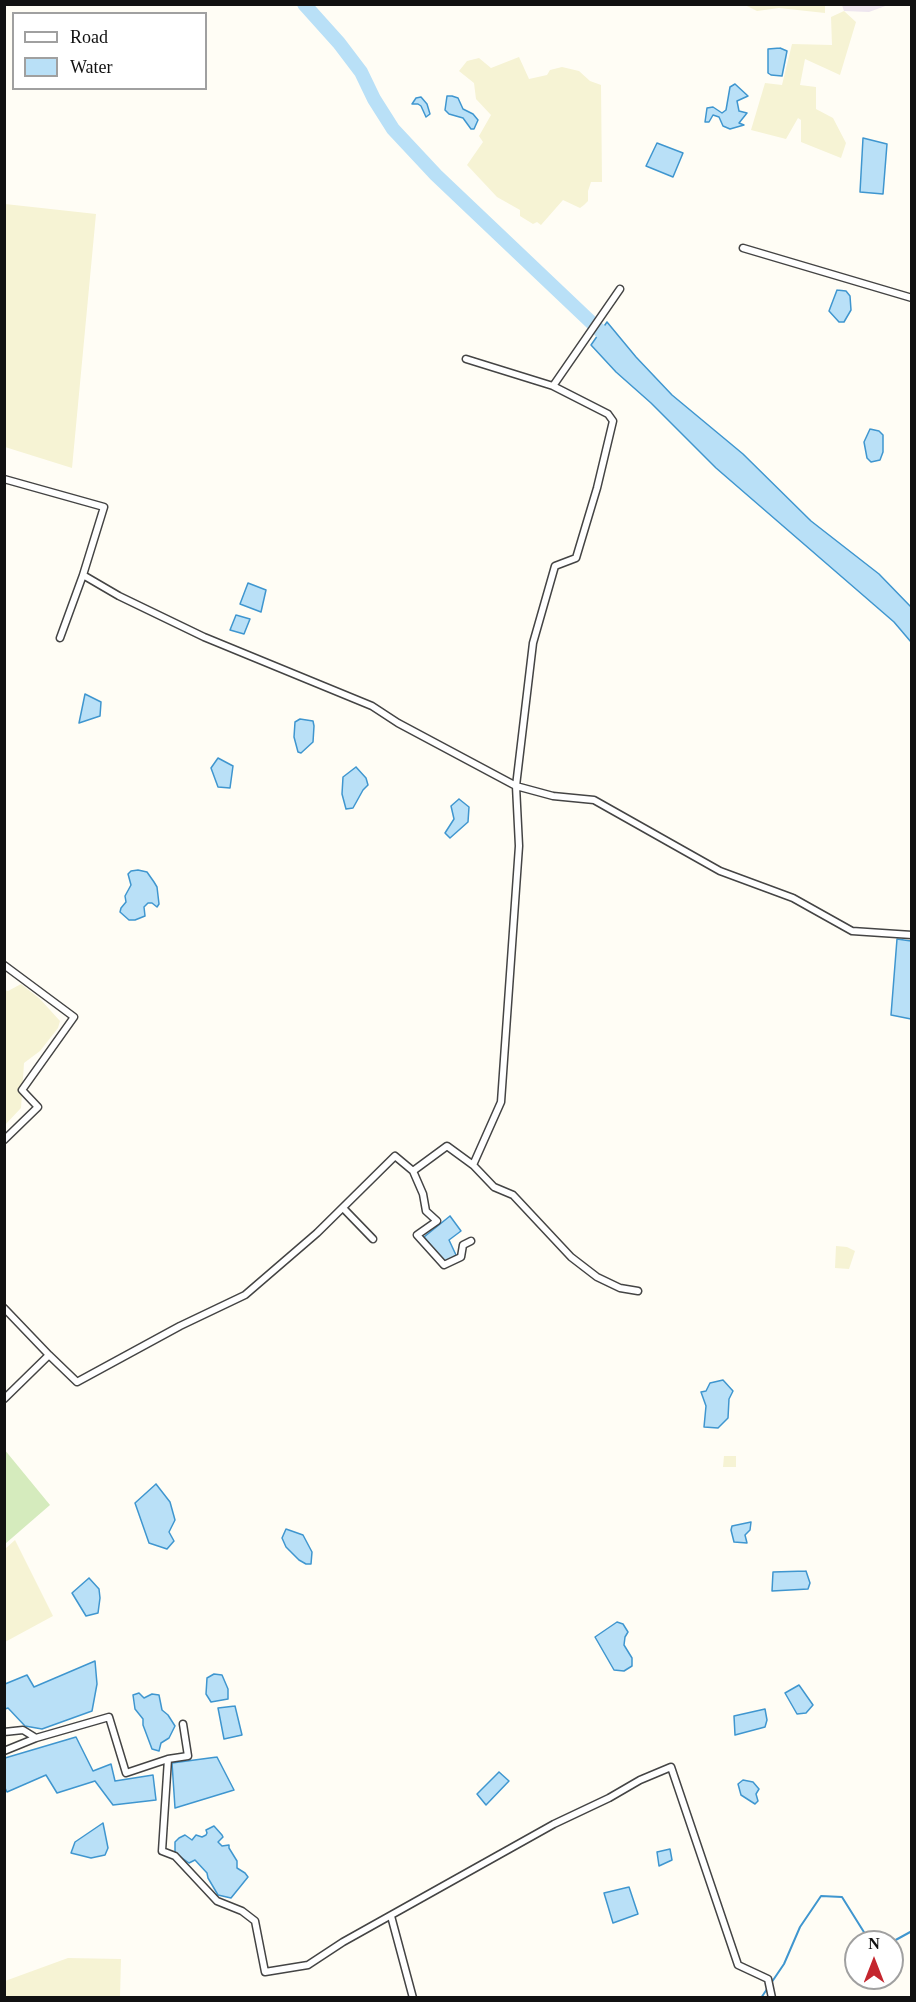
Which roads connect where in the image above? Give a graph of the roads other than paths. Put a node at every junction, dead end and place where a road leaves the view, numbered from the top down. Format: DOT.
graph roads {
  1 [pos="743,248"];
  2 [pos="620,289"];
  3 [pos="912,298"];
  4 [pos="466,358"];
  5 [pos="553,386"];
  6 [pos="4,480"];
  7 [pos="83,575"];
  8 [pos="60,638"];
  9 [pos="516,786"];
  10 [pos="912,935"];
  11 [pos="4,965"];
  12 [pos="4,1140"];
  13 [pos="473,1165"];
  14 [pos="413,1171"];
  15 [pos="343,1208"];
  16 [pos="373,1239"];
  17 [pos="471,1240"];
  18 [pos="638,1291"];
  19 [pos="4,1308"];
  20 [pos="49,1355"];
  21 [pos="4,1399"];
  22 [pos="183,1724"];
  23 [pos="4,1732"];
  24 [pos="36,1738"];
  25 [pos="4,1751"];
  26 [pos="168,1759"];
  27 [pos="391,1916"];
  28 [pos="413,1998"];
  29 [pos="772,1998"];
  1 -- 3 [label="street"];
  2 -- 5 [label="street"];
  4 -- 5 [label="street"];
  5 -- 9 [label="street"];
  6 -- 7 [label="street"];
  7 -- 8 [label="street"];
  7 -- 9 [label="street"];
  9 -- 10 [label="street"];
  9 -- 13 [label="street"];
  11 -- 12 [label="street"];
  13 -- 14 [label="street"];
  13 -- 18 [label="street"];
  14 -- 15 [label="street"];
  14 -- 17 [label="street"];
  15 -- 16 [label="street"];
  15 -- 20 [label="street"];
  19 -- 20 [label="street"];
  20 -- 21 [label="street"];
  22 -- 26 [label="street"];
  23 -- 24 [label="street"];
  24 -- 25 [label="street"];
  24 -- 26 [label="street"];
  26 -- 27 [label="street"];
  27 -- 28 [label="street"];
  27 -- 29 [label="street"];
}
